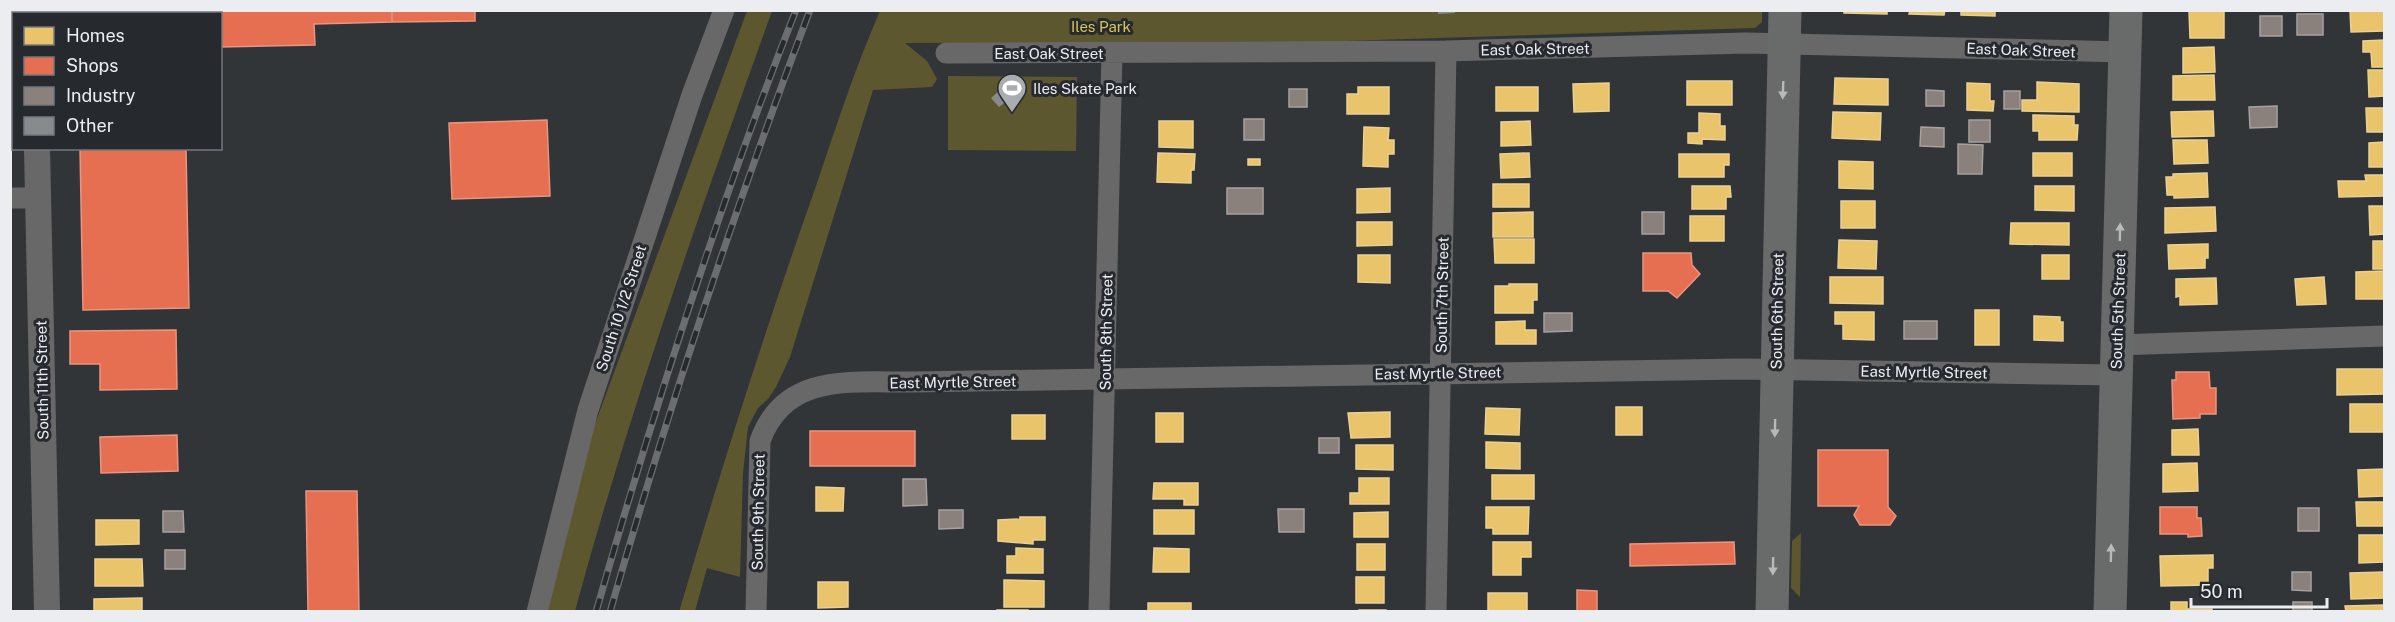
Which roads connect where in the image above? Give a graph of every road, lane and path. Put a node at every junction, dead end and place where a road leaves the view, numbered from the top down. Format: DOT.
graph roads {
  1 [pos="724,10"];
  2 [pos="1785,10"];
  3 [pos="2126,10"];
  4 [pos="1784,44"];
  5 [pos="1446,51"];
  6 [pos="2125,52"];
  7 [pos="946,53"];
  8 [pos="1112,53"];
  9 [pos="37,150"];
  10 [pos="10,198"];
  11 [pos="38,198"];
  12 [pos="2385,336"];
  13 [pos="2116,360"];
  14 [pos="1776,369"];
  15 [pos="1440,373"];
  16 [pos="1105,380"];
  17 [pos="771,416"];
  18 [pos="47,612"];
  19 [pos="537,612"];
  20 [pos="756,612"];
  21 [pos="1099,612"];
  22 [pos="1436,612"];
  23 [pos="1772,612"];
  24 [pos="2110,612"];
  1 -- 19 [label="street, South 10 1/2 Street"];
  2 -- 4 [label="main road, South 6th Street"];
  3 -- 6 [label="main road, South 5th Street"];
  4 -- 5 [label="street, East Oak Street"];
  4 -- 6 [label="street, East Oak Street"];
  4 -- 14 [label="main road, South 6th Street, one-way"];
  5 -- 8 [label="street, East Oak Street"];
  5 -- 15 [label="street, South 7th Street"];
  13 -- 6 [label="main road, South 5th Street, one-way"];
  7 -- 8 [label="street, East Oak Street"];
  8 -- 16 [label="street, South 8th Street"];
  9 -- 11 [label="street, South 11th Street"];
  10 -- 11 [label="street"];
  11 -- 18 [label="street, South 11th Street"];
  12 -- 13 [label="street, East Myrtle Street"];
  13 -- 14 [label="street, East Myrtle Street"];
  24 -- 13 [label="main road, South 5th Street, one-way"];
  14 -- 15 [label="street, East Myrtle Street"];
  14 -- 23 [label="main road, South 6th Street, one-way"];
  15 -- 16 [label="street, East Myrtle Street"];
  15 -- 22 [label="street, South 7th Street"];
  16 -- 17 [label="street, East Myrtle Street"];
  16 -- 21 [label="street, South 8th Street"];
  17 -- 20 [label="street, South 9th Street"];
}
